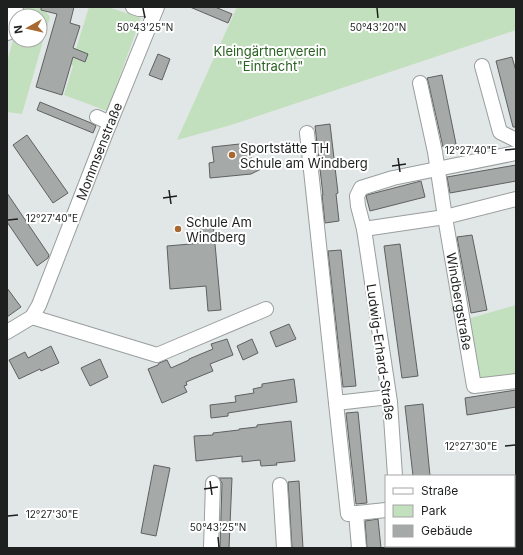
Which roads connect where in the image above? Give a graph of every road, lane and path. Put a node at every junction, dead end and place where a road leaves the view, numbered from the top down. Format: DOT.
graph roads {
  1 [pos="14,7"];
  2 [pos="133,7"];
  3 [pos="156,8"];
  4 [pos="7,31"];
  5 [pos="482,66"];
  6 [pos="420,83"];
  7 [pos="307,133"];
  8 [pos="516,140"];
  9 [pos="516,153"];
  10 [pos="438,169"];
  11 [pos="516,201"];
  12 [pos="445,217"];
  13 [pos="364,228"];
  14 [pos="266,309"];
  15 [pos="32,317"];
  16 [pos="7,332"];
  17 [pos="516,381"];
  18 [pos="389,397"];
  19 [pos="336,403"];
  20 [pos="395,475"];
  21 [pos="213,483"];
  22 [pos="280,485"];
  23 [pos="385,510"];
  24 [pos="356,513"];
  25 [pos="211,548"];
  26 [pos="284,548"];
  27 [pos="359,548"];
  1 -- 4 [label="main road"];
  2 -- 3 [label="street"];
  3 -- 15 [label="street, Mommsenstraße"];
  5 -- 8 [label="street"];
  6 -- 10 [label="street, Windbergstraße"];
  7 -- 19 [label="street"];
  9 -- 10 [label="street"];
  10 -- 12 [label="street, Windbergstraße"];
  10 -- 13 [label="street"];
  11 -- 12 [label="street"];
  12 -- 13 [label="street"];
  12 -- 17 [label="street, Windbergstraße"];
  13 -- 18 [label="street, Ludwig-Erhard-Straße"];
  14 -- 15 [label="street"];
  15 -- 16 [label="street"];
  18 -- 19 [label="street"];
  18 -- 20 [label="street, Ludwig-Erhard-Straße"];
  19 -- 24 [label="street"];
  21 -- 25 [label="street"];
  22 -- 26 [label="street"];
  23 -- 24 [label="street"];
  24 -- 27 [label="street"];
}
